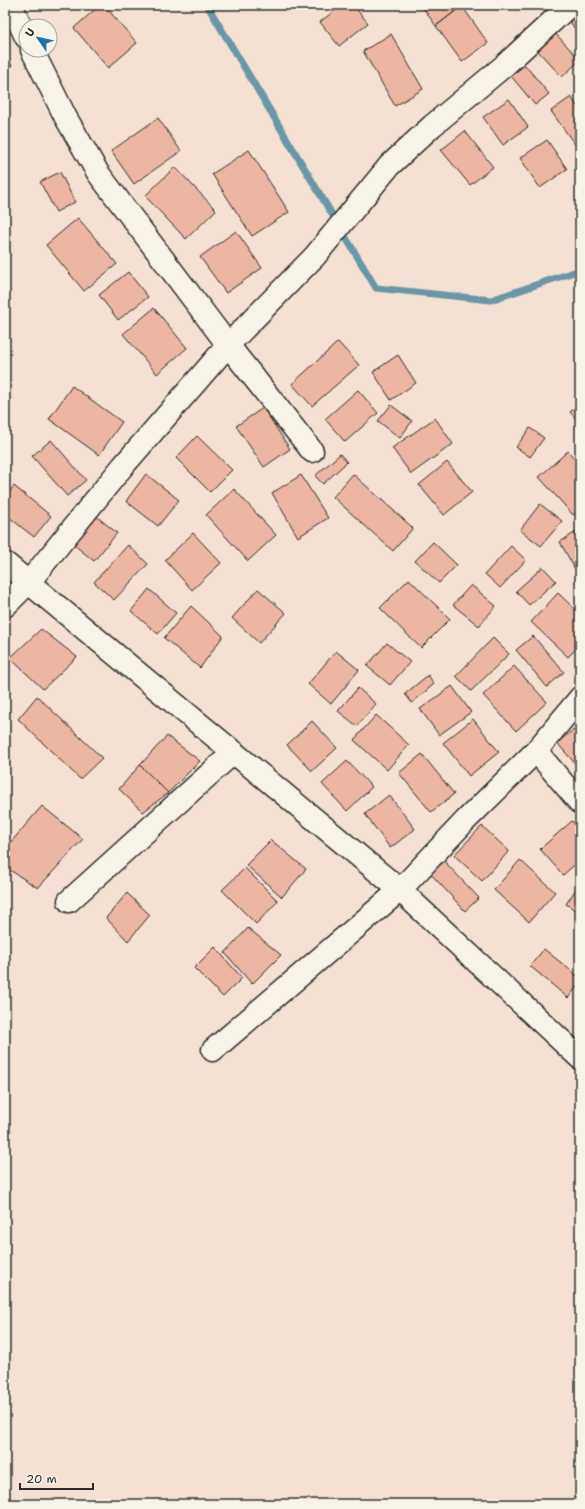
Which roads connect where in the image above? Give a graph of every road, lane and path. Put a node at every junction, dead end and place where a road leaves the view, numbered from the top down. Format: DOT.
graph roads {
  1 [pos="12,5"];
  2 [pos="570,5"];
  3 [pos="18,19"];
  4 [pos="36,58"];
  5 [pos="228,345"];
  6 [pos="312,450"];
  7 [pos="5,563"];
  8 [pos="29,582"];
  9 [pos="5,606"];
  10 [pos="580,698"];
  11 [pos="536,751"];
  12 [pos="234,752"];
  13 [pos="580,803"];
  14 [pos="400,890"];
  15 [pos="69,901"];
  16 [pos="213,1050"];
  17 [pos="580,1058"];
  1 -- 3 [label="street"];
  2 -- 5 [label="street"];
  4 -- 5 [label="street"];
  5 -- 6 [label="street"];
  5 -- 8 [label="street"];
  7 -- 8 [label="street"];
  8 -- 9 [label="street"];
  8 -- 12 [label="street"];
  10 -- 11 [label="street"];
  11 -- 13 [label="street"];
  11 -- 14 [label="street"];
  12 -- 14 [label="street"];
  12 -- 15 [label="street"];
  14 -- 16 [label="street"];
  14 -- 17 [label="street"];
}
